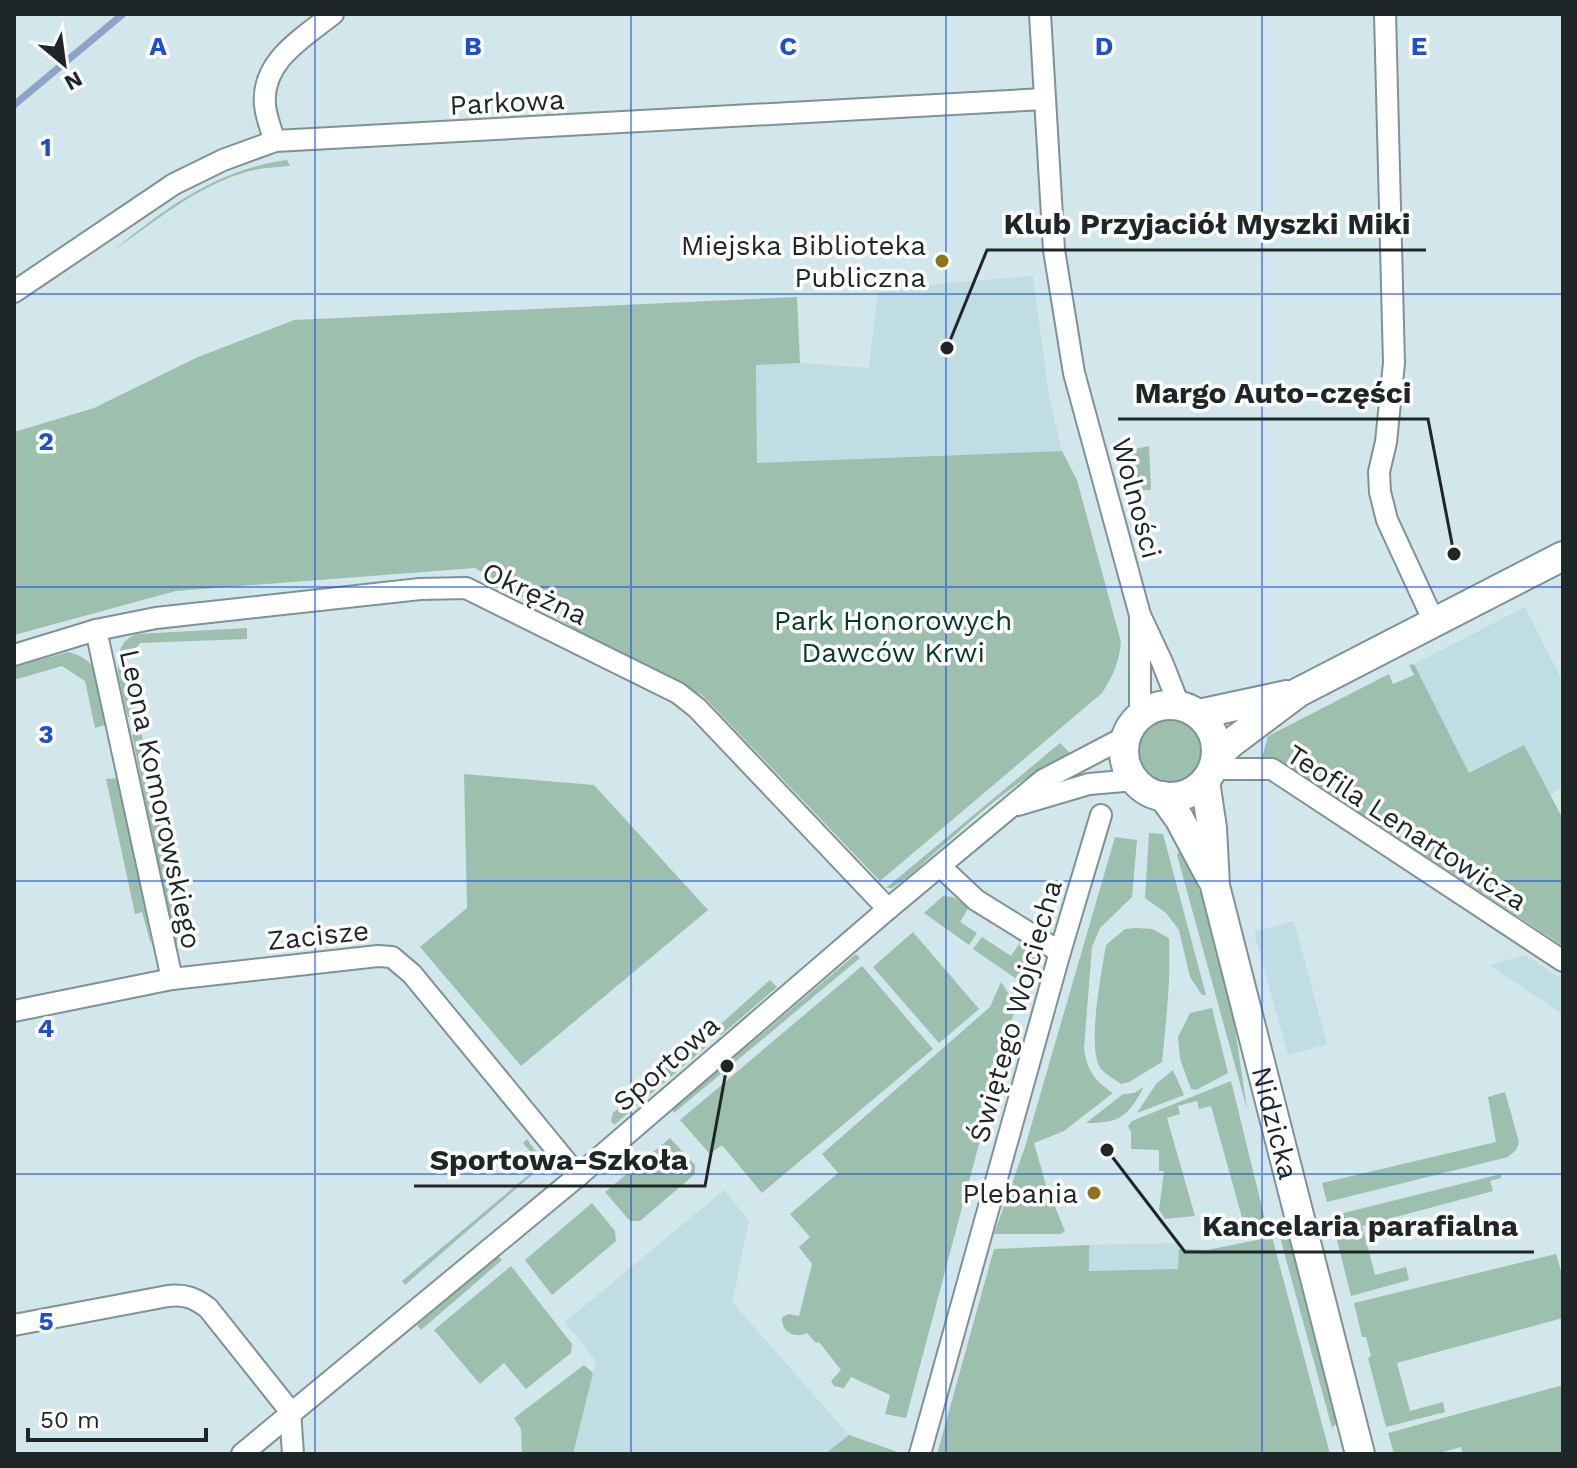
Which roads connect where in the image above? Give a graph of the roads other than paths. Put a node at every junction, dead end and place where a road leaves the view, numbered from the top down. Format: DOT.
graph roads {
  1 [pos="333,14"];
  2 [pos="1040,14"];
  3 [pos="1385,14"];
  4 [pos="1044,99"];
  5 [pos="275,141"];
  6 [pos="14,292"];
  7 [pos="1563,556"];
  8 [pos="1140,615"];
  9 [pos="1435,624"];
  10 [pos="96,630"];
  11 [pos="14,655"];
  12 [pos="1299,692"];
  13 [pos="1189,710"];
  14 [pos="1134,726"];
  15 [pos="1211,769"];
  16 [pos="1135,780"];
  17 [pos="1163,796"];
  18 [pos="1014,805"];
  19 [pos="1101,815"];
  20 [pos="940,866"];
  21 [pos="1215,886"];
  22 [pos="888,909"];
  23 [pos="1060,952"];
  24 [pos="1563,961"];
  25 [pos="172,979"];
  26 [pos="14,1011"];
  27 [pos="578,1176"];
  28 [pos="14,1325"];
  29 [pos="290,1411"];
  30 [pos="242,1454"];
  31 [pos="293,1454"];
  32 [pos="920,1454"];
  33 [pos="1360,1454"];
  1 -- 5 [label="street"];
  2 -- 4 [label="street, Wolności"];
  3 -- 9 [label="street"];
  4 -- 5 [label="street, Parkowa"];
  4 -- 8 [label="street, Wolności"];
  5 -- 6 [label="street, Parkowa"];
  7 -- 9 [label="street"];
  8 -- 13 [label="street"];
  8 -- 14 [label="street"];
  9 -- 12 [label="street"];
  10 -- 11 [label="street, Okrężna"];
  10 -- 22 [label="street, Okrężna"];
  10 -- 25 [label="street, Leona Komorowskiego"];
  12 -- 13 [label="street"];
  12 -- 15 [label="street"];
  13 -- 14 [label="street"];
  13 -- 15 [label="street"];
  14 -- 16 [label="street"];
  14 -- 18 [label="street, Sportowa"];
  15 -- 17 [label="street"];
  15 -- 21 [label="street"];
  15 -- 24 [label="street, Teofila Lenartowicza"];
  16 -- 17 [label="street"];
  16 -- 18 [label="street"];
  17 -- 21 [label="street"];
  18 -- 20 [label="street, Sportowa"];
  19 -- 23 [label="street, Świętego Wojciecha"];
  20 -- 22 [label="street, Sportowa"];
  20 -- 23 [label="street"];
  21 -- 33 [label="street, Nidzicka"];
  22 -- 27 [label="street, Sportowa"];
  23 -- 32 [label="street, Świętego Wojciecha"];
  25 -- 26 [label="street, Zacisze"];
  25 -- 27 [label="street, Zacisze"];
  27 -- 29 [label="street, Sportowa"];
  28 -- 29 [label="street"];
  29 -- 30 [label="street, Sportowa"];
  29 -- 31 [label="street"];
}
